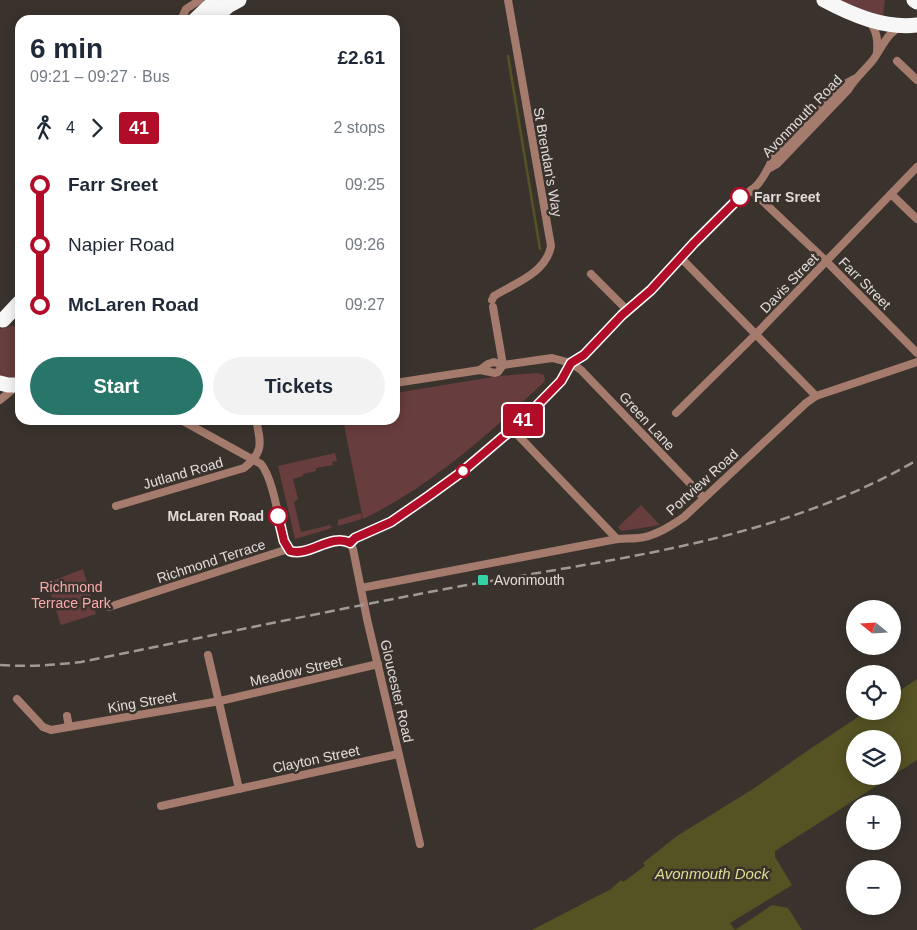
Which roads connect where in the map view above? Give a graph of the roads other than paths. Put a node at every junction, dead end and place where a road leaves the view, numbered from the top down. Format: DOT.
graph roads {
  1 [pos="191,0"];
  2 [pos="200,0"];
  3 [pos="216,0"];
  4 [pos="239,0"];
  5 [pos="508,0"];
  6 [pos="824,0"];
  7 [pos="191,15"];
  8 [pos="218,15"];
  9 [pos="867,19"];
  10 [pos="909,25"];
  11 [pos="876,54"];
  12 [pos="897,61"];
  13 [pos="917,80"];
  14 [pos="917,167"];
  15 [pos="751,190"];
  16 [pos="891,194"];
  17 [pos="917,219"];
  18 [pos="681,258"];
  19 [pos="827,262"];
  20 [pos="592,274"];
  21 [pos="15,307"];
  22 [pos="628,311"];
  23 [pos="15,320"];
  24 [pos="1,321"];
  25 [pos="756,334"];
  26 [pos="917,353"];
  27 [pos="917,362"];
  28 [pos="571,363"];
  29 [pos="503,365"];
  30 [pos="400,382"];
  31 [pos="0,383"];
  32 [pos="15,385"];
  33 [pos="15,389"];
  34 [pos="816,396"];
  35 [pos="0,400"];
  36 [pos="676,413"];
  37 [pos="190,425"];
  38 [pos="257,425"];
  39 [pos="513,430"];
  40 [pos="254,460"];
  41 [pos="704,498"];
  42 [pos="116,506"];
  43 [pos="617,539"];
  44 [pos="350,543"];
  45 [pos="288,549"];
  46 [pos="361,588"];
  47 [pos="109,607"];
  48 [pos="208,655"];
  49 [pos="378,664"];
  50 [pos="17,699"];
  51 [pos="220,701"];
  52 [pos="67,716"];
  53 [pos="69,727"];
  54 [pos="398,754"];
  55 [pos="239,789"];
  56 [pos="161,806"];
  57 [pos="420,844"];
  1 -- 7 [label="street"];
  2 -- 7 [label="street"];
  3 -- 7 [label="highway"];
  4 -- 8 [label="highway"];
  5 -- 29 [label="street, St Brendan's Way"];
  6 -- 9 [label="highway"];
  9 -- 10 [label="highway"];
  9 -- 11 [label="street"];
  10 -- 11 [label="street, Avonmouth Road"];
  11 -- 15 [label="street, Avonmouth Road"];
  12 -- 13 [label="street"];
  14 -- 16 [label="street, Davis Street"];
  15 -- 18 [label="street, Avonmouth Road"];
  15 -- 19 [label="street, Farr Street"];
  16 -- 17 [label="street"];
  16 -- 19 [label="street, Davis Street"];
  18 -- 22 [label="street, Avonmouth Road"];
  18 -- 25 [label="street"];
  19 -- 25 [label="street, Davis Street"];
  19 -- 26 [label="street, Farr Street"];
  20 -- 22 [label="street"];
  21 -- 24 [label="highway"];
  22 -- 28 [label="street, Avonmouth Road"];
  23 -- 24 [label="highway"];
  25 -- 34 [label="street"];
  25 -- 36 [label="street, Davis Street"];
  27 -- 34 [label="street, Portview Road"];
  28 -- 29 [label="street"];
  28 -- 39 [label="street, Avonmouth Road"];
  28 -- 41 [label="street, Green Lane"];
  29 -- 30 [label="street"];
  31 -- 32 [label="highway"];
  33 -- 35 [label="street"];
  34 -- 41 [label="street, Portview Road"];
  37 -- 40 [label="street"];
  38 -- 40 [label="street"];
  39 -- 43 [label="street"];
  39 -- 44 [label="street, Avonmouth Road"];
  40 -- 42 [label="street, Jutland Road"];
  40 -- 45 [label="street"];
  41 -- 43 [label="street, Portview Road"];
  43 -- 46 [label="street, Portview Road"];
  44 -- 45 [label="street, Richmond Terrace"];
  44 -- 46 [label="street, Gloucester Road"];
  45 -- 47 [label="street, Richmond Terrace"];
  46 -- 49 [label="street, Gloucester Road"];
  48 -- 51 [label="street"];
  49 -- 51 [label="street, Meadow Street"];
  49 -- 54 [label="street, Gloucester Road"];
  50 -- 53 [label="street, King Street"];
  51 -- 53 [label="street, King Street"];
  51 -- 55 [label="street"];
  52 -- 53 [label="street"];
  54 -- 55 [label="street, Clayton Street"];
  54 -- 57 [label="street, Gloucester Road"];
  55 -- 56 [label="street, Clayton Street"];
}
